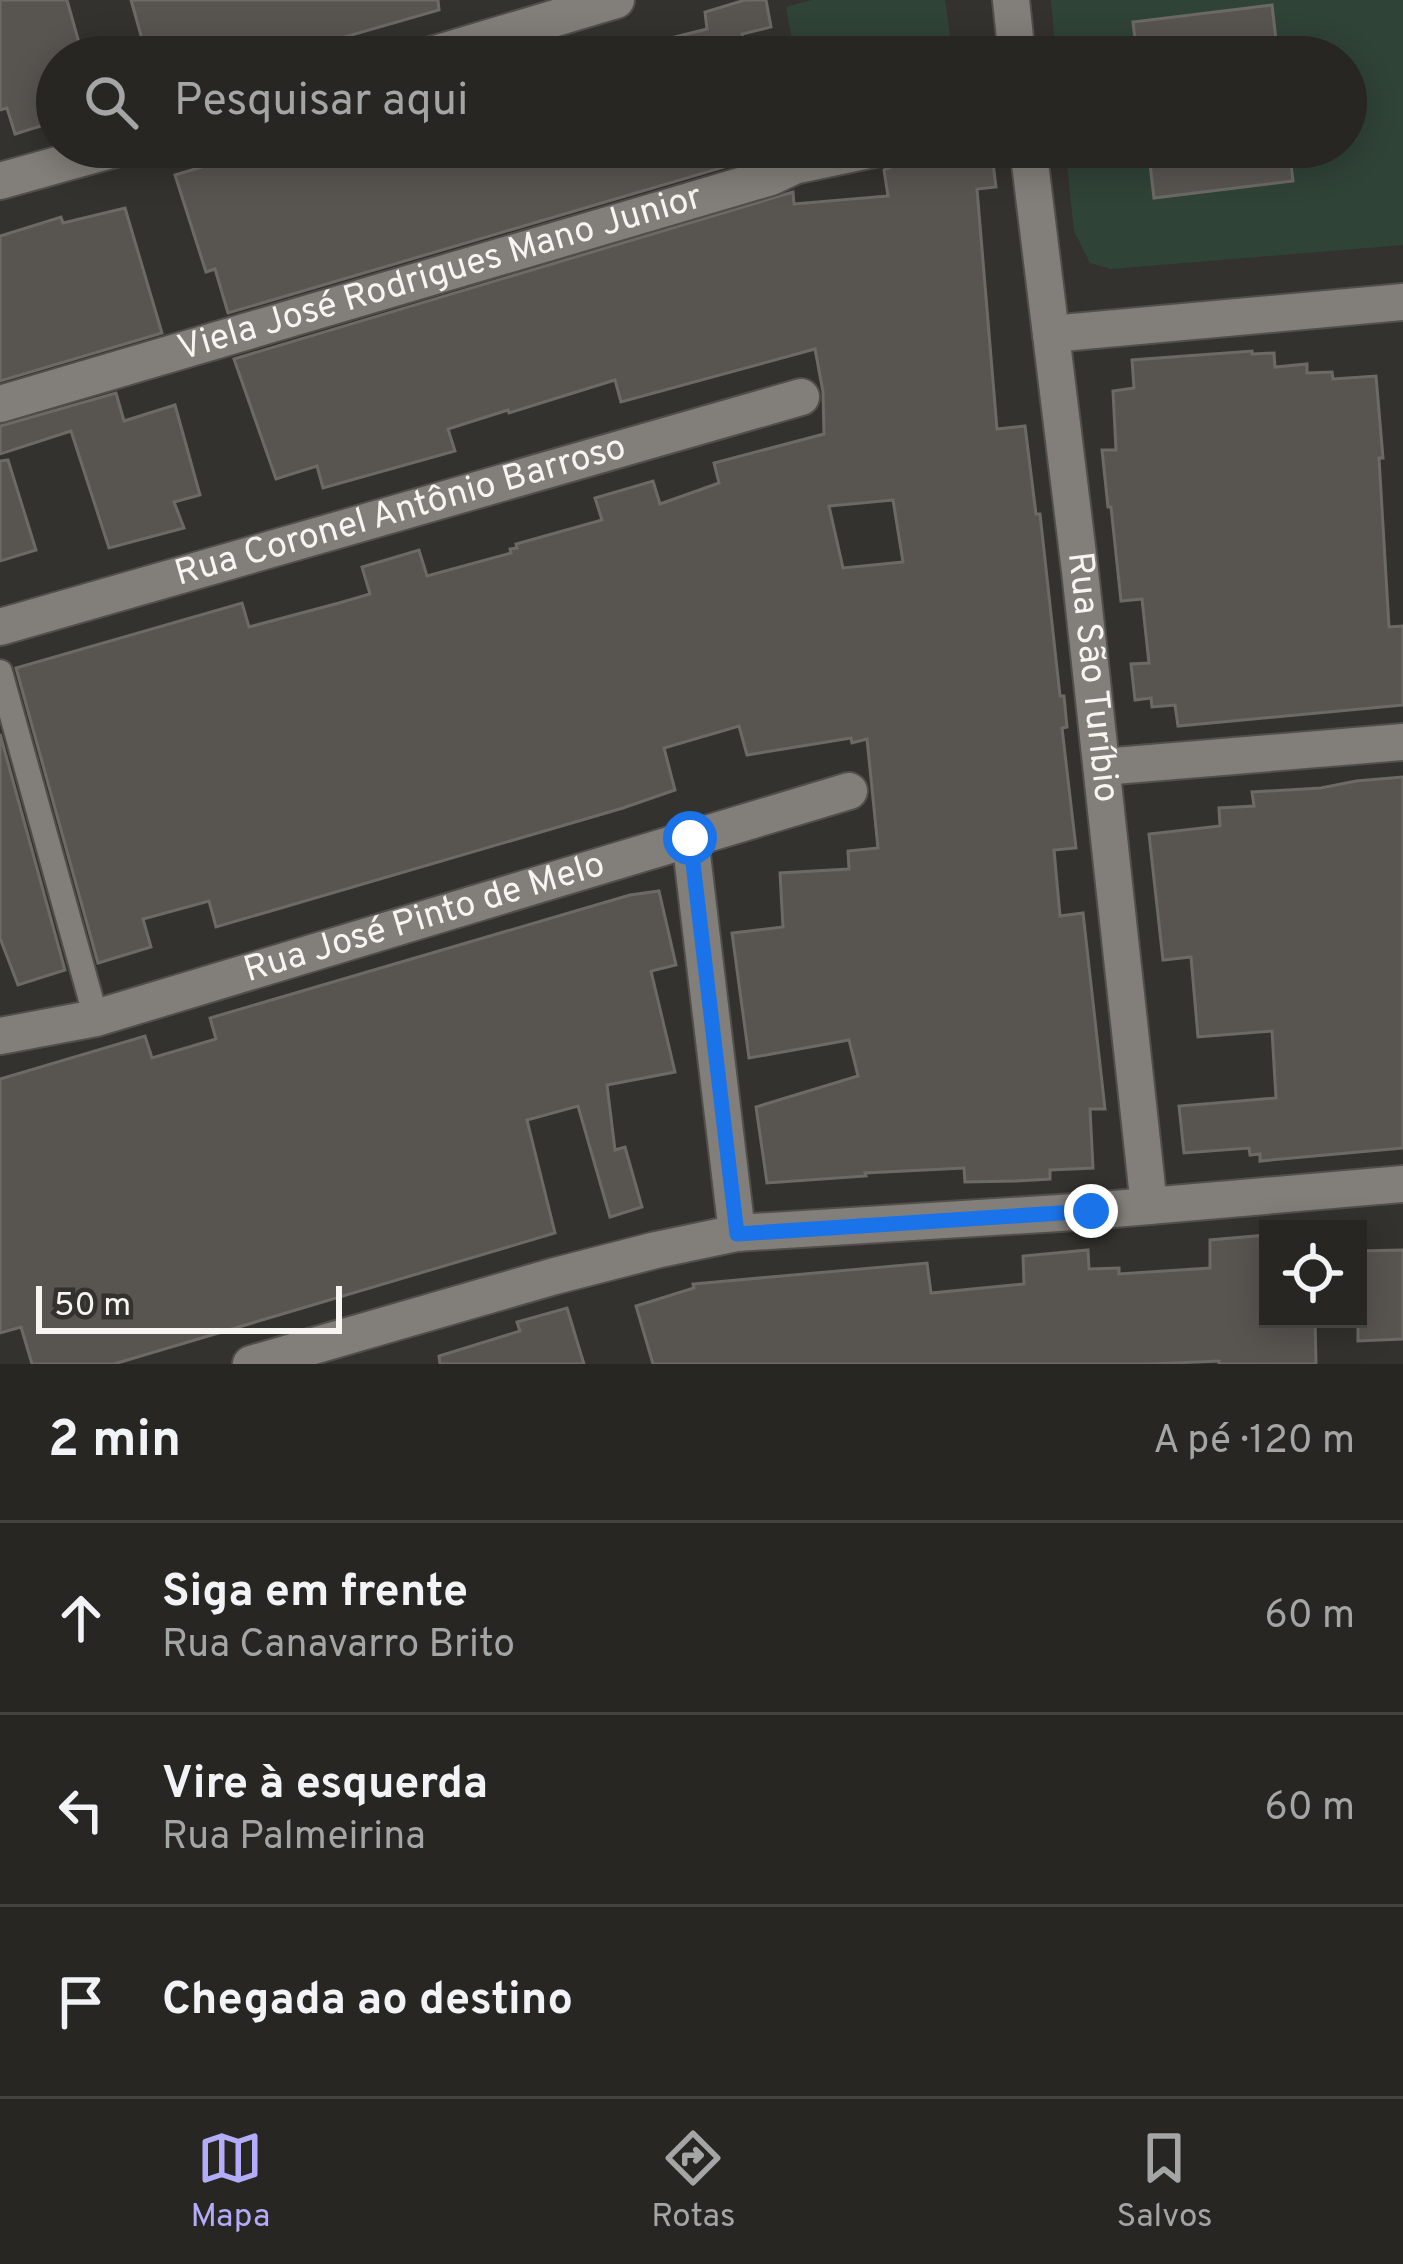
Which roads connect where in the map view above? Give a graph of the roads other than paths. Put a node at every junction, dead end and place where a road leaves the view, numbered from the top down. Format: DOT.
graph roads {
  1 [pos="616,0"];
  2 [pos="1010,0"];
  3 [pos="495,36"];
  4 [pos="1015,36"];
  5 [pos="47,168"];
  6 [pos="790,168"];
  7 [pos="1031,168"];
  8 [pos="0,181"];
  9 [pos="1403,302"];
  10 [pos="1052,334"];
  11 [pos="801,397"];
  12 [pos="0,404"];
  13 [pos="0,627"];
  14 [pos="0,672"];
  15 [pos="1403,742"];
  16 [pos="1102,767"];
  17 [pos="849,791"];
  18 [pos="690,838"];
  19 [pos="96,1018"];
  20 [pos="0,1036"];
  21 [pos="1403,1184"];
  22 [pos="1150,1206"];
  23 [pos="737,1234"];
  24 [pos="251,1364"];
  1 -- 3 [label="street"];
  2 -- 4 [label="street"];
  5 -- 8 [label="street"];
  6 -- 12 [label="street, Viela José Rodrigues Mano Junior"];
  7 -- 10 [label="street, Rua São Turíbio"];
  9 -- 10 [label="street"];
  10 -- 16 [label="street, Rua São Turíbio"];
  11 -- 13 [label="street, Rua Coronel Antônio Barroso"];
  14 -- 19 [label="lane"];
  15 -- 16 [label="street"];
  16 -- 22 [label="street, Rua São Turíbio"];
  17 -- 18 [label="street, Rua José Pinto de Melo"];
  18 -- 19 [label="street, Rua José Pinto de Melo"];
  18 -- 23 [label="street"];
  19 -- 20 [label="street, Rua José Pinto de Melo"];
  21 -- 22 [label="street"];
  22 -- 23 [label="street"];
  23 -- 24 [label="street"];
}
